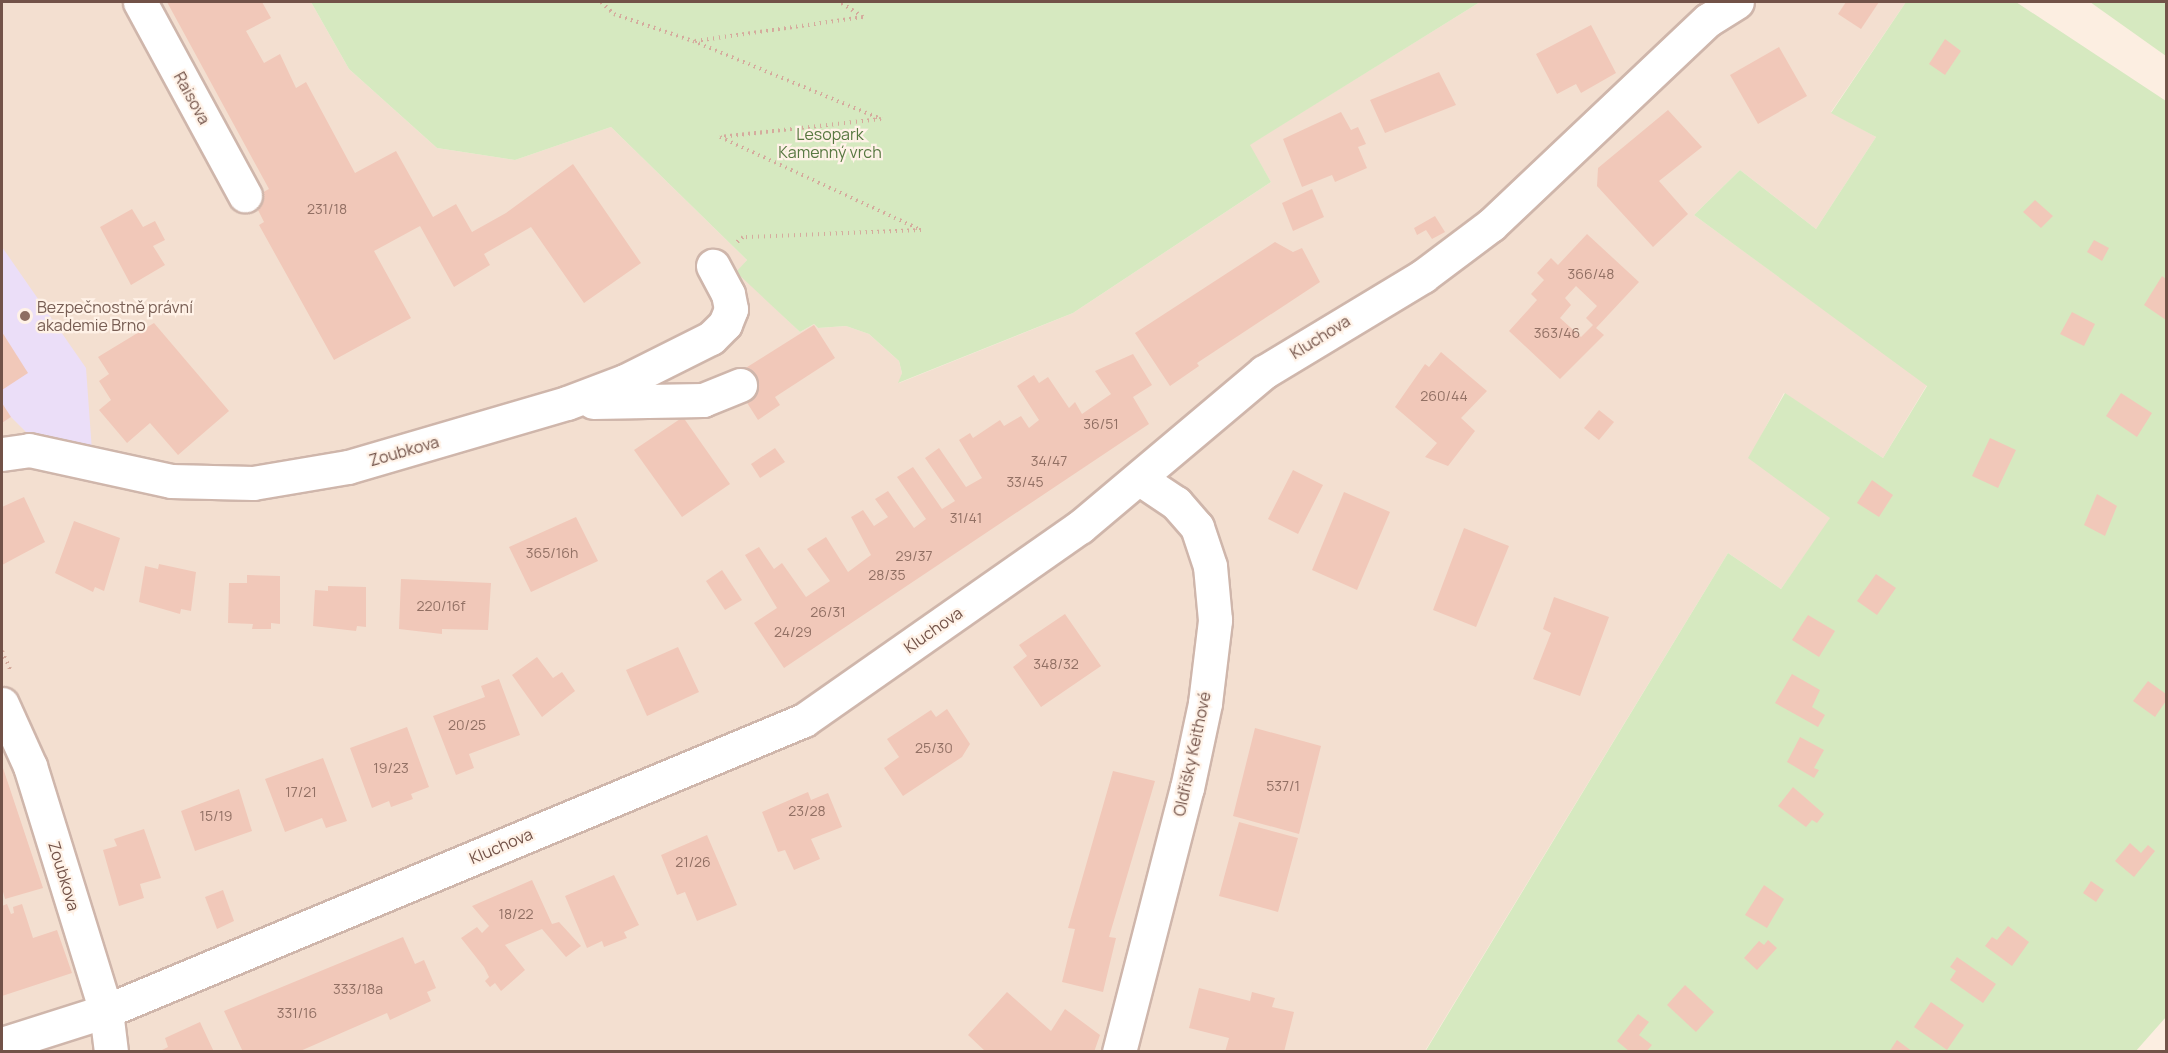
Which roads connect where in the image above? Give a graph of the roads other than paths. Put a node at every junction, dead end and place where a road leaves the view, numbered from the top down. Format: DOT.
graph roads {
  1 [pos="140,2"];
  2 [pos="1737,2"];
  3 [pos="245,195"];
  4 [pos="713,266"];
  5 [pos="740,385"];
  6 [pos="567,403"];
  7 [pos="2,454"];
  8 [pos="1140,479"];
  9 [pos="2,704"];
  10 [pos="106,1011"];
  11 [pos="2,1044"];
  12 [pos="111,1052"];
  13 [pos="1119,1052"];
  1 -- 3 [label="street, Raisova"];
  2 -- 8 [label="street, Kluchova"];
  4 -- 6 [label="street, Zoubkova"];
  5 -- 6 [label="street"];
  6 -- 7 [label="street, Zoubkova"];
  8 -- 10 [label="street, Kluchova"];
  8 -- 13 [label="street, Oldřišky Keithové"];
  9 -- 10 [label="street, Zoubkova"];
  10 -- 11 [label="street, Kluchova"];
  10 -- 12 [label="street, Zoubkova"];
}
